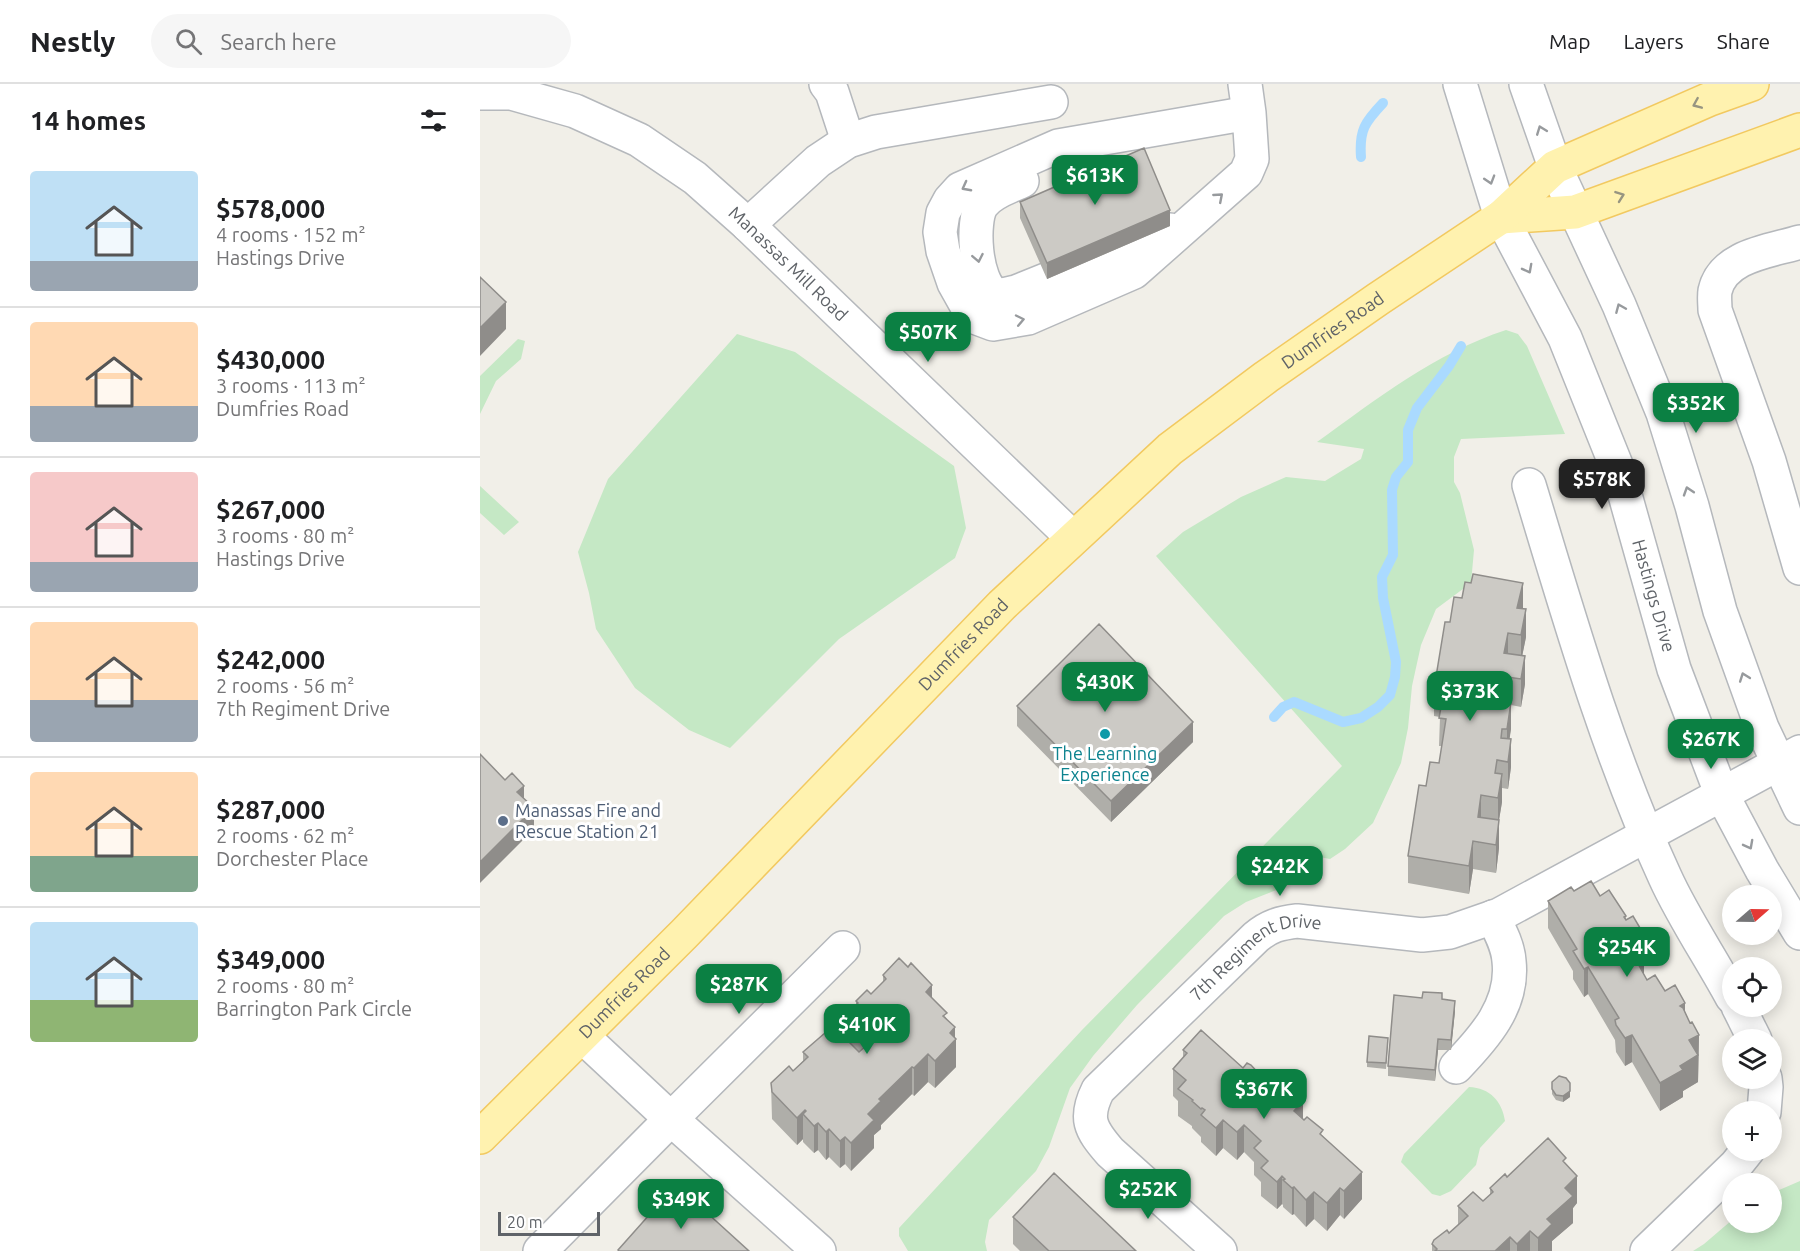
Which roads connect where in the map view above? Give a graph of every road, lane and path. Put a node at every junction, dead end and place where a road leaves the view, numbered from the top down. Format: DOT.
graph roads {
  1 [pos="825,84"];
  2 [pos="1460,84"];
  3 [pos="1526,84"];
  4 [pos="1752,84"];
  5 [pos="480,93"];
  6 [pos="1049,93"];
  7 [pos="1247,98"];
  8 [pos="1800,130"];
  9 [pos="1137,132"];
  10 [pos="848,141"];
  11 [pos="1058,146"];
  12 [pos="1555,167"];
  13 [pos="1575,212"];
  14 [pos="1501,217"];
  15 [pos="1191,221"];
  16 [pos="748,225"];
  17 [pos="1800,242"];
  18 [pos="1529,485"];
  19 [pos="1073,538"];
  20 [pos="1800,568"];
  21 [pos="1789,758"];
  22 [pos="1721,793"];
  23 [pos="1800,808"];
  24 [pos="1647,835"];
  25 [pos="1493,917"];
  26 [pos="1800,933"];
  27 [pos="843,948"];
  28 [pos="1722,979"];
  29 [pos="582,1036"];
  30 [pos="1456,1067"];
  31 [pos="671,1119"];
  32 [pos="480,1137"];
  33 [pos="1739,1161"];
  34 [pos="540,1251"];
  35 [pos="819,1251"];
  36 [pos="1220,1251"];
  37 [pos="1647,1251"];
  1 -- 10 [label="street"];
  2 -- 14 [label="street, Hastings Drive, one-way"];
  12 -- 3 [label="street, one-way"];
  4 -- 12 [label="main road, Dumfries Road, one-way"];
  5 -- 16 [label="street, Manassas Mill Road"];
  6 -- 10 [label="street"];
  6 -- 11 [label="street"];
  7 -- 9 [label="street"];
  15 -- 7 [label="street, one-way"];
  13 -- 8 [label="main road, one-way"];
  9 -- 11 [label="street"];
  9 -- 15 [label="street, one-way"];
  10 -- 16 [label="street"];
  11 -- 15 [label="street, one-way"];
  12 -- 13 [label="street"];
  12 -- 14 [label="main road, Dumfries Road"];
  13 -- 14 [label="main road"];
  21 -- 13 [label="street, one-way"];
  14 -- 19 [label="main road, Dumfries Road"];
  14 -- 22 [label="street, Hastings Drive, one-way"];
  16 -- 19 [label="street, Manassas Mill Road"];
  17 -- 20 [label="street"];
  18 -- 24 [label="street"];
  19 -- 29 [label="main road, Dumfries Road"];
  21 -- 22 [label="street, 7th Regiment Drive"];
  21 -- 23 [label="street"];
  22 -- 24 [label="street, 7th Regiment Drive"];
  22 -- 26 [label="street, Hastings Drive, one-way"];
  24 -- 25 [label="street, 7th Regiment Drive"];
  24 -- 28 [label="street"];
  25 -- 30 [label="street"];
  25 -- 36 [label="street, 7th Regiment Drive"];
  27 -- 31 [label="street"];
  29 -- 31 [label="street"];
  29 -- 32 [label="main road, Dumfries Road"];
  31 -- 34 [label="street"];
  31 -- 35 [label="street"];
  33 -- 37 [label="street"];
}
